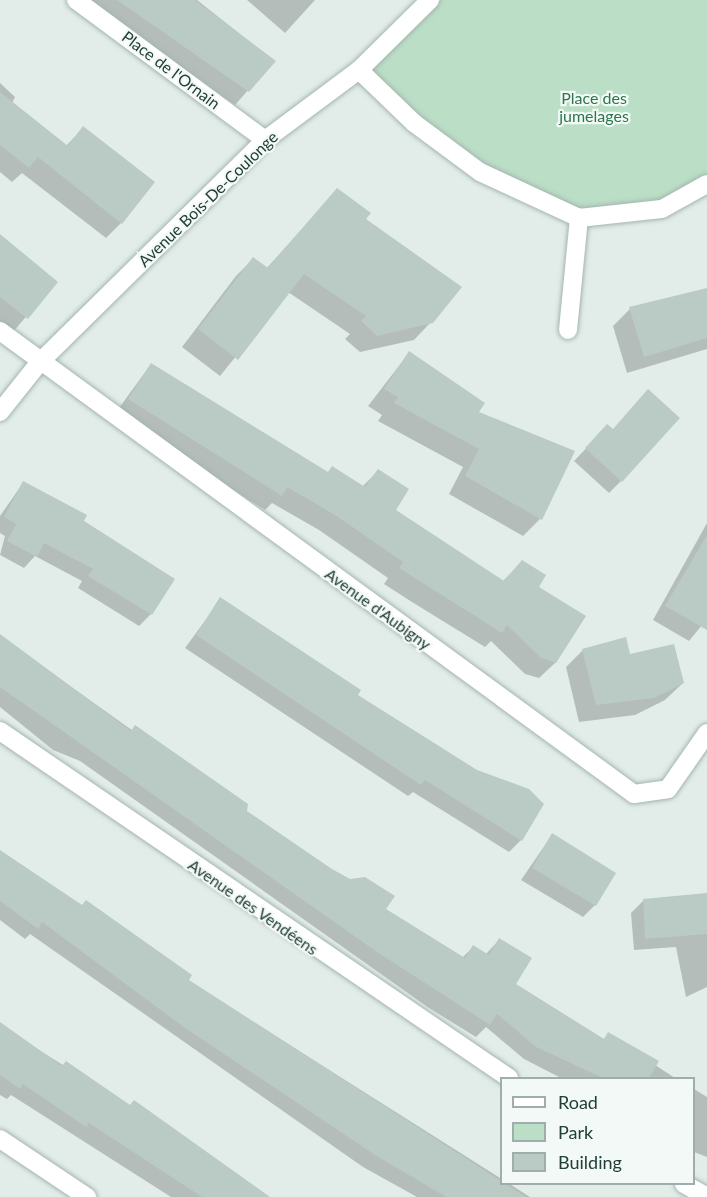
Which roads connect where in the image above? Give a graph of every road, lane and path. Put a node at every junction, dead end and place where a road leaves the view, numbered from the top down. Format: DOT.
graph roads {
  1 [pos="76,0"];
  2 [pos="430,0"];
  3 [pos="359,70"];
  4 [pos="265,141"];
  5 [pos="707,184"];
  6 [pos="579,218"];
  7 [pos="568,330"];
  8 [pos="0,331"];
  9 [pos="39,363"];
  10 [pos="0,412"];
  11 [pos="0,731"];
  12 [pos="707,733"];
  13 [pos="507,1077"];
  14 [pos="0,1139"];
  15 [pos="686,1185"];
  16 [pos="87,1197"];
  17 [pos="707,1197"];
  1 -- 4 [label="street, Place de l'Ornain"];
  2 -- 3 [label="street, Avenue Bois-De-Coulonge"];
  3 -- 4 [label="street, Avenue Bois-De-Coulonge"];
  3 -- 6 [label="street"];
  4 -- 9 [label="street, Avenue Bois-De-Coulonge"];
  5 -- 6 [label="street"];
  6 -- 7 [label="street"];
  8 -- 9 [label="street, Avenue d'Aubigny"];
  9 -- 10 [label="street, Avenue Bois-De-Coulonge"];
  9 -- 12 [label="street, Avenue d'Aubigny"];
  11 -- 13 [label="street, Avenue des Vendéens"];
  14 -- 16 [label="street"];
  15 -- 17 [label="street"];
}
